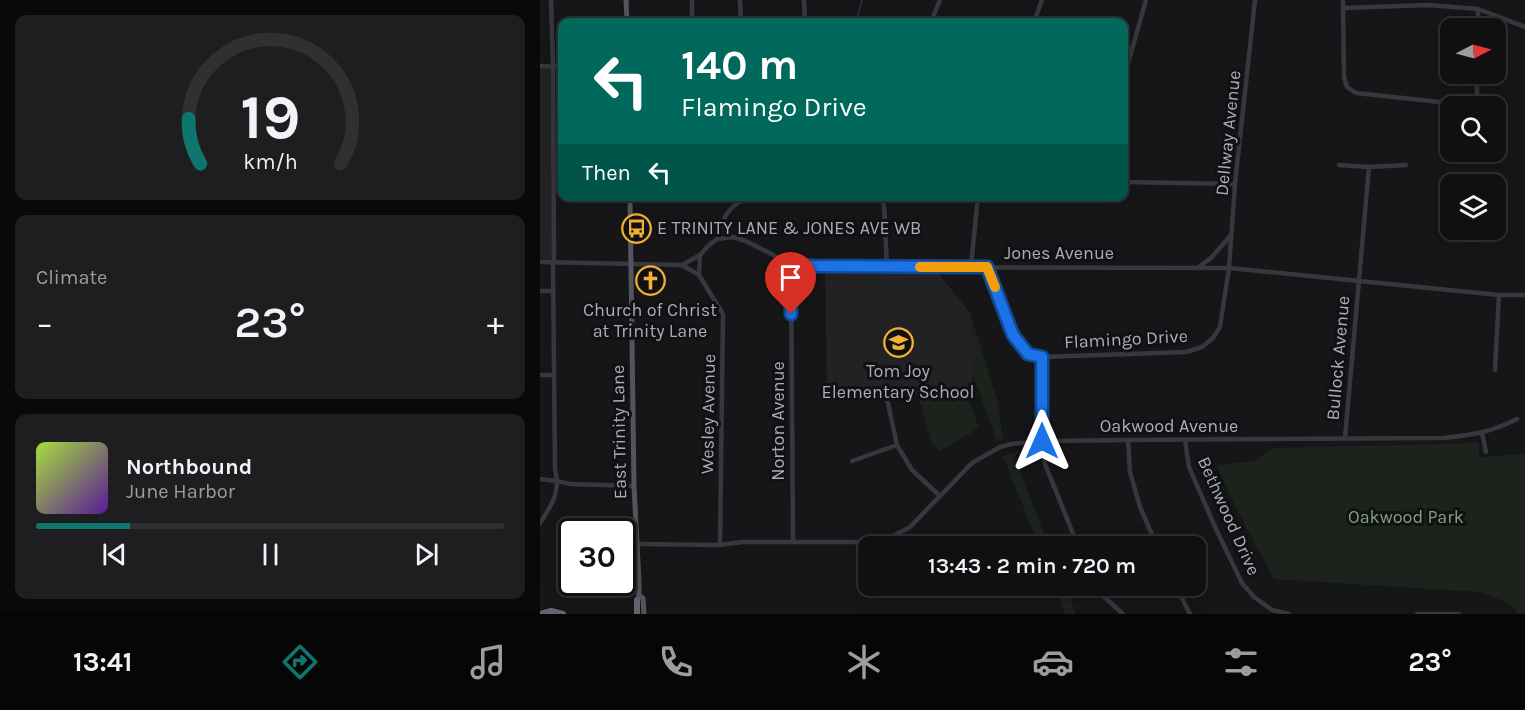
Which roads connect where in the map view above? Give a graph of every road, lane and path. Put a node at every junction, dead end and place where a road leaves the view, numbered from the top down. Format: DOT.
graph roads {
  1 [pos="551,0"];
  2 [pos="626,0"];
  3 [pos="692,0"];
  4 [pos="740,0"];
  5 [pos="804,0"];
  6 [pos="940,0"];
  7 [pos="1042,0"];
  8 [pos="1146,0"];
  9 [pos="1255,0"];
  10 [pos="1343,0"];
  11 [pos="1427,3"];
  12 [pos="1344,8"];
  13 [pos="1478,9"];
  14 [pos="627,18"];
  15 [pos="693,18"];
  16 [pos="741,18"];
  17 [pos="805,18"];
  18 [pos="933,18"];
  19 [pos="1035,18"];
  20 [pos="1478,18"];
  21 [pos="1525,27"];
  22 [pos="1128,64"];
  23 [pos="540,66"];
  24 [pos="553,66"];
  25 [pos="558,67"];
  26 [pos="1478,84"];
  27 [pos="1339,165"];
  28 [pos="1406,165"];
  29 [pos="1369,167"];
  30 [pos="1128,182"];
  31 [pos="1235,184"];
  32 [pos="630,201"];
  33 [pos="741,201"];
  34 [pos="882,201"];
  35 [pos="978,201"];
  36 [pos="1231,235"];
  37 [pos="717,239"];
  38 [pos="700,255"];
  39 [pos="540,262"];
  40 [pos="553,262"];
  41 [pos="790,264"];
  42 [pos="630,265"];
  43 [pos="682,265"];
  44 [pos="971,266"];
  45 [pos="887,267"];
  46 [pos="987,267"];
  47 [pos="1198,267"];
  48 [pos="1229,268"];
  49 [pos="699,274"];
  50 [pos="1359,280"];
  51 [pos="540,291"];
  52 [pos="553,291"];
  53 [pos="1499,295"];
  54 [pos="1525,295"];
  55 [pos="1042,357"];
  56 [pos="1495,370"];
  57 [pos="540,375"];
  58 [pos="554,375"];
  59 [pos="887,399"];
  60 [pos="1517,419"];
  61 [pos="1482,433"];
  62 [pos="1345,438"];
  63 [pos="1128,440"];
  64 [pos="1185,440"];
  65 [pos="1042,441"];
  66 [pos="897,445"];
  67 [pos="1486,452"];
  68 [pos="852,461"];
  69 [pos="540,479"];
  70 [pos="557,481"];
  71 [pos="634,486"];
  72 [pos="940,496"];
  73 [pos="540,523"];
  74 [pos="1073,536"];
  75 [pos="1153,536"];
  76 [pos="793,542"];
  77 [pos="638,544"];
  78 [pos="720,545"];
  79 [pos="1103,596"];
  80 [pos="1181,596"];
  81 [pos="638,598"];
  82 [pos="540,614"];
  83 [pos="563,614"];
  84 [pos="637,614"];
  85 [pos="644,614"];
  86 [pos="1123,614"];
  87 [pos="1190,614"];
  88 [pos="1290,614"];
  89 [pos="1417,614"];
  90 [pos="1459,614"];
  1 -- 24 [label="street"];
  2 -- 14 [label="main road"];
  3 -- 15 [label="street"];
  4 -- 16 [label="street"];
  5 -- 17 [label="street"];
  6 -- 18 [label="street"];
  7 -- 19 [label="street"];
  8 -- 22 [label="street"];
  9 -- 31 [label="street, Dellway Avenue"];
  10 -- 12 [label="street"];
  11 -- 12 [label="street"];
  11 -- 13 [label="street"];
  12 -- 26 [label="street"];
  13 -- 20 [label="street"];
  13 -- 21 [label="street"];
  23 -- 24 [label="street"];
  24 -- 25 [label="street"];
  24 -- 40 [label="street"];
  27 -- 29 [label="street"];
  28 -- 29 [label="street"];
  29 -- 50 [label="street, Bullock Avenue"];
  30 -- 31 [label="street"];
  31 -- 36 [label="street, Dellway Avenue"];
  32 -- 42 [label="main road, East Trinity Lane"];
  33 -- 37 [label="street"];
  34 -- 45 [label="street"];
  35 -- 44 [label="street"];
  36 -- 47 [label="street"];
  36 -- 48 [label="street, Dellway Avenue"];
  37 -- 38 [label="street"];
  37 -- 41 [label="street, Jones Avenue"];
  38 -- 43 [label="street"];
  38 -- 49 [label="street"];
  39 -- 40 [label="street"];
  40 -- 42 [label="street"];
  40 -- 52 [label="street"];
  41 -- 45 [label="street, Jones Avenue"];
  41 -- 76 [label="street, Norton Avenue"];
  42 -- 43 [label="street"];
  42 -- 71 [label="main road, East Trinity Lane"];
  43 -- 49 [label="street"];
  44 -- 45 [label="street, Jones Avenue"];
  44 -- 46 [label="street, Jones Avenue"];
  46 -- 47 [label="street, Jones Avenue"];
  46 -- 55 [label="street, Flamingo Drive"];
  47 -- 48 [label="street, Jones Avenue"];
  48 -- 50 [label="street, Jones Avenue"];
  48 -- 55 [label="street, Flamingo Drive"];
  49 -- 78 [label="street, Wesley Avenue"];
  50 -- 53 [label="street, Jones Avenue"];
  50 -- 62 [label="street, Bullock Avenue"];
  51 -- 52 [label="street"];
  52 -- 58 [label="street"];
  53 -- 54 [label="street, Jones Avenue"];
  53 -- 56 [label="street"];
  55 -- 65 [label="street"];
  57 -- 58 [label="street"];
  58 -- 70 [label="street"];
  59 -- 66 [label="street"];
  60 -- 61 [label="street, Oakwood Avenue"];
  61 -- 62 [label="street, Oakwood Avenue"];
  61 -- 67 [label="street"];
  62 -- 64 [label="street, Oakwood Avenue"];
  63 -- 64 [label="street, Oakwood Avenue"];
  63 -- 65 [label="street, Oakwood Avenue"];
  63 -- 75 [label="street"];
  64 -- 88 [label="street, Bethwood Drive"];
  65 -- 72 [label="street, Oakwood Avenue"];
  65 -- 74 [label="street"];
  66 -- 68 [label="street"];
  66 -- 72 [label="street"];
  69 -- 70 [label="street"];
  70 -- 71 [label="street"];
  70 -- 73 [label="street"];
  71 -- 77 [label="main road, East Trinity Lane"];
  72 -- 76 [label="street, Oakwood Avenue"];
  76 -- 78 [label="street, Oakwood Avenue"];
  77 -- 78 [label="street, Oakwood Avenue"];
  77 -- 81 [label="main road, East Trinity Lane"];
  79 -- 86 [label="street"];
  80 -- 87 [label="street"];
  81 -- 84 [label="highway"];
  81 -- 85 [label="main road, East Trinity Lane"];
  82 -- 83 [label="highway"];
  89 -- 90 [label="street"];
}
